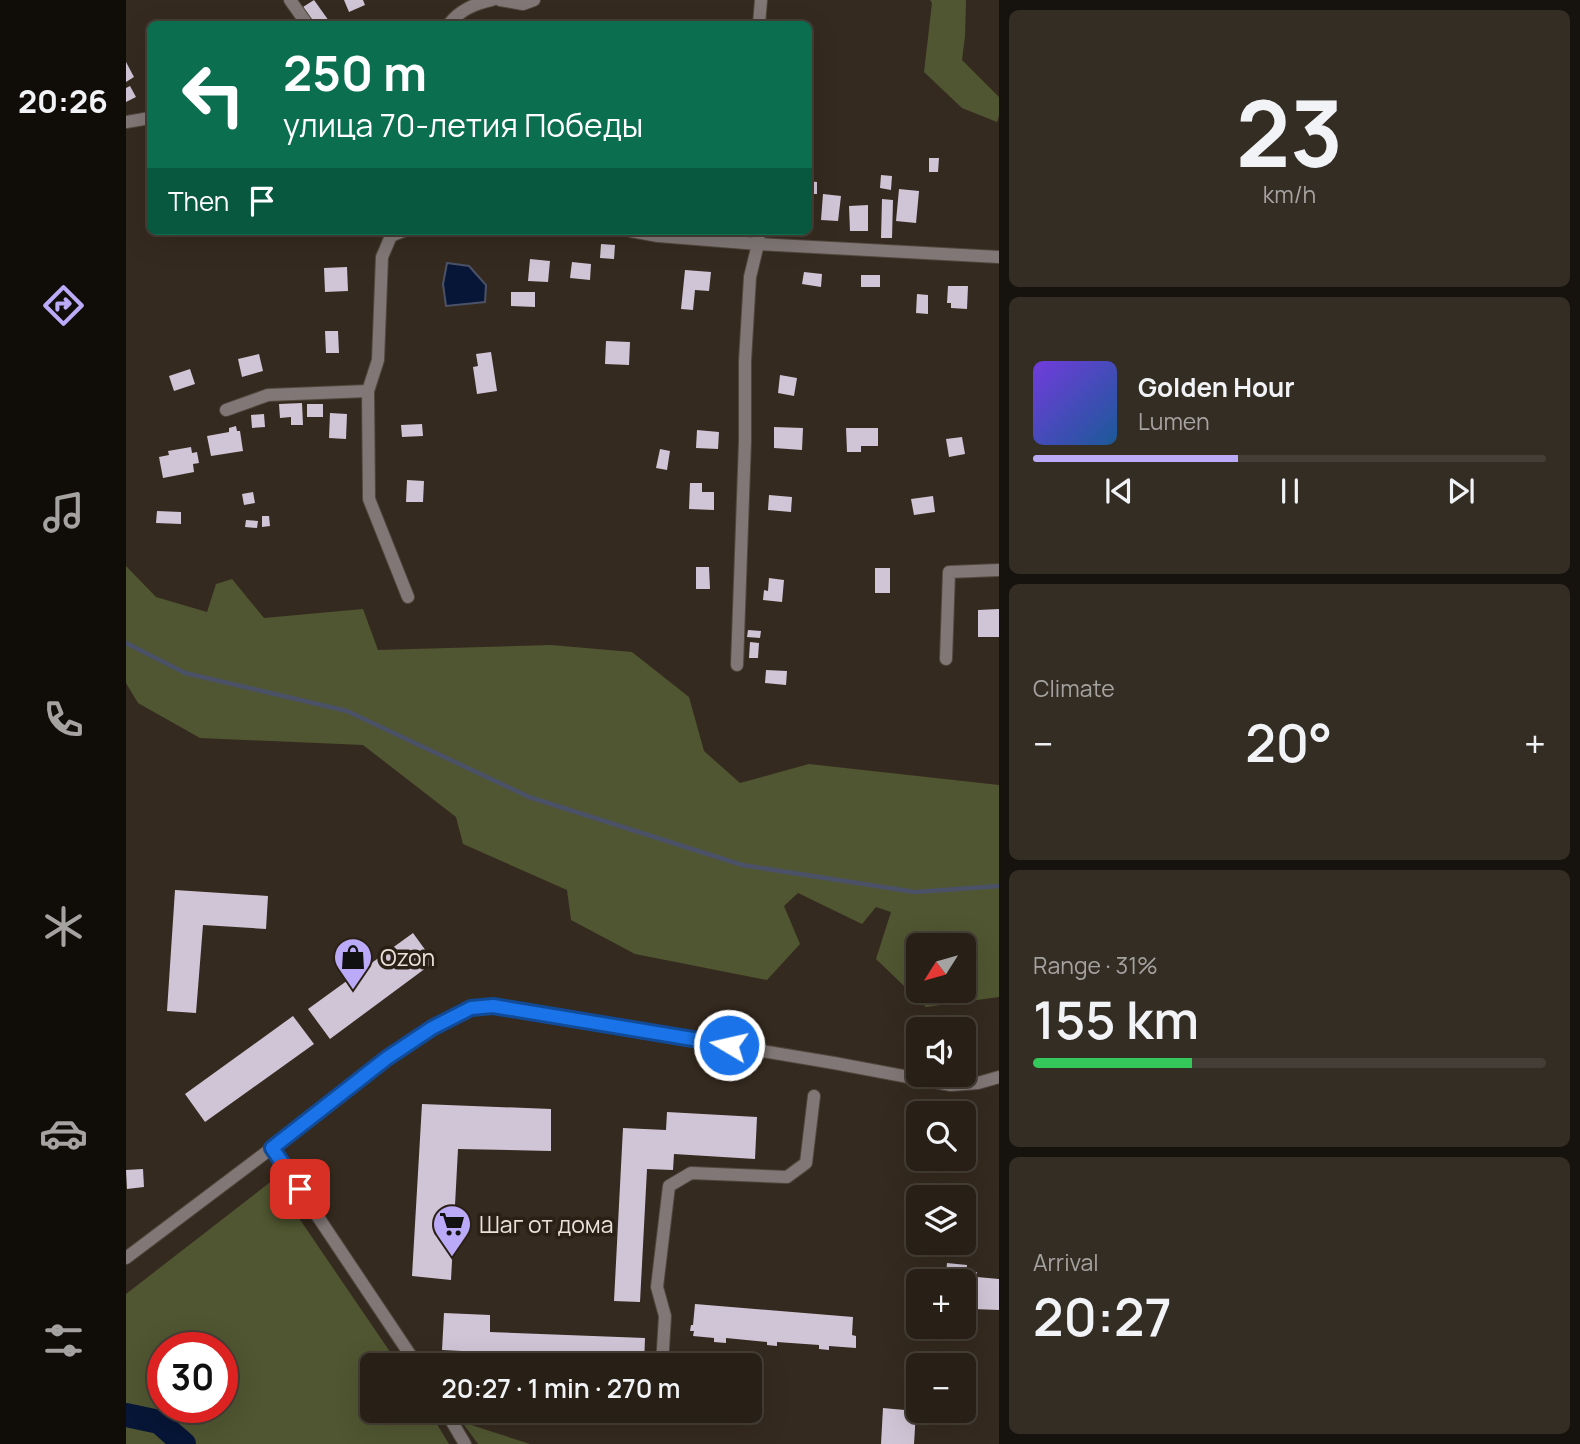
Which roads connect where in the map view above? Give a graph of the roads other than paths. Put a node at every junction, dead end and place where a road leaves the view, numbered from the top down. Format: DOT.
graph roads {
  1 [pos="290,0"];
  2 [pos="492,0"];
  3 [pos="500,0"];
  4 [pos="534,0"];
  5 [pos="761,0"];
  6 [pos="305,21"];
  7 [pos="452,21"];
  8 [pos="759,21"];
  9 [pos="147,118"];
  10 [pos="126,122"];
  11 [pos="393,235"];
  12 [pos="653,235"];
  13 [pos="758,237"];
  14 [pos="999,257"];
  15 [pos="368,391"];
  16 [pos="226,410"];
  17 [pos="999,570"];
  18 [pos="408,597"];
  19 [pos="946,659"];
  20 [pos="737,665"];
  21 [pos="999,1077"];
  22 [pos="814,1096"];
  23 [pos="272,1148"];
  24 [pos="126,1258"];
  25 [pos="409,1353"];
  26 [pos="663,1353"];
  27 [pos="453,1423"];
  28 [pos="465,1444"];
  1 -- 6 [label="street"];
  2 -- 7 [label="street"];
  3 -- 4 [label="street"];
  5 -- 8 [label="street"];
  9 -- 10 [label="street"];
  11 -- 15 [label="street"];
  12 -- 13 [label="street"];
  13 -- 14 [label="street"];
  13 -- 20 [label="street"];
  15 -- 16 [label="street"];
  15 -- 18 [label="street"];
  17 -- 19 [label="street"];
  21 -- 23 [label="street"];
  22 -- 26 [label="street"];
  23 -- 24 [label="street"];
  23 -- 25 [label="street"];
  27 -- 28 [label="street"];
}
